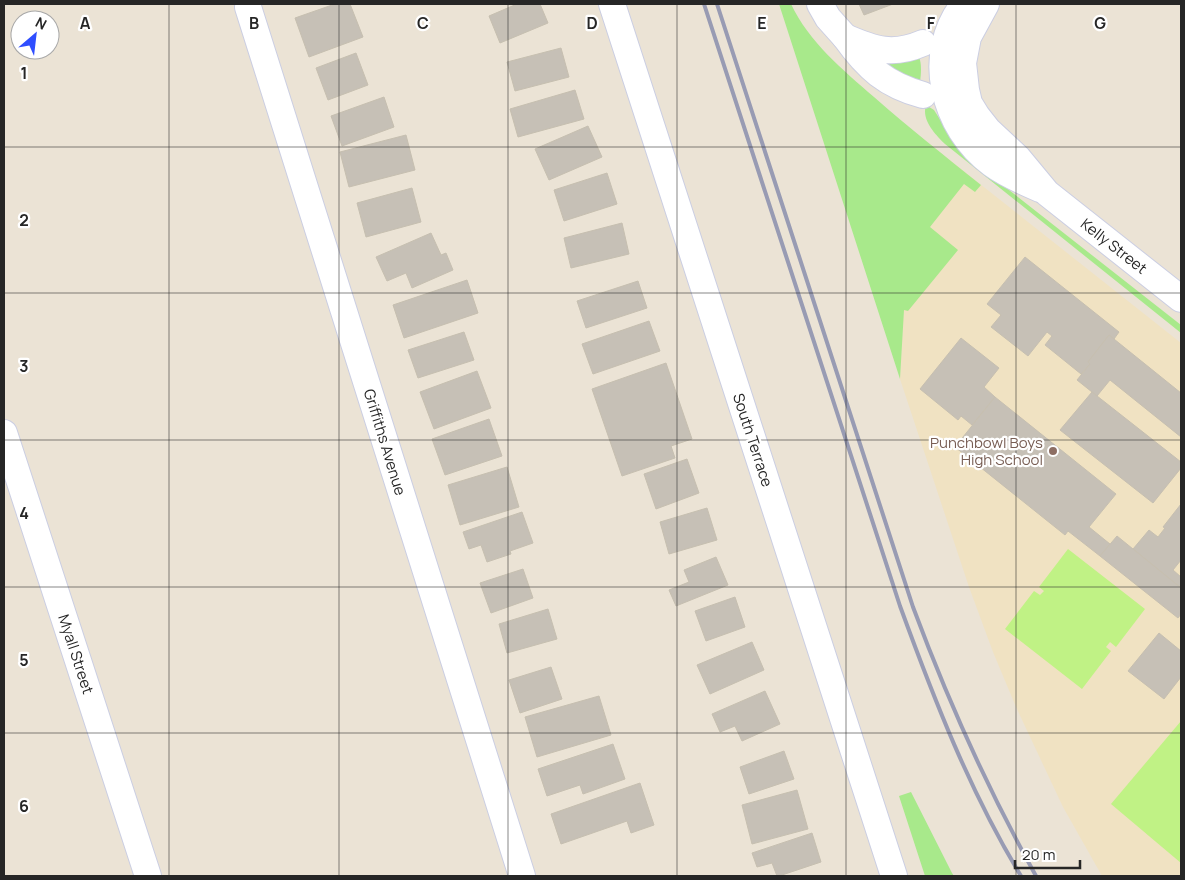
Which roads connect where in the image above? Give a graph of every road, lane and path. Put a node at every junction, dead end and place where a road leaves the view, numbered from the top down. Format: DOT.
graph roads {
  1 [pos="612,4"];
  2 [pos="820,4"];
  3 [pos="964,4"];
  4 [pos="986,4"];
  5 [pos="245,5"];
  6 [pos="845,37"];
  7 [pos="923,43"];
  8 [pos="923,95"];
  9 [pos="958,103"];
  10 [pos="1181,299"];
  11 [pos="4,433"];
  12 [pos="148,876"];
  13 [pos="522,876"];
  14 [pos="894,876"];
  1 -- 14 [label="street, South Terrace"];
  2 -- 6 [label="street"];
  3 -- 9 [label="street"];
  4 -- 9 [label="street"];
  5 -- 13 [label="street, Griffiths Avenue"];
  6 -- 7 [label="street"];
  6 -- 8 [label="street"];
  9 -- 10 [label="street, Kelly Street"];
  11 -- 12 [label="street, Myall Street"];
}
